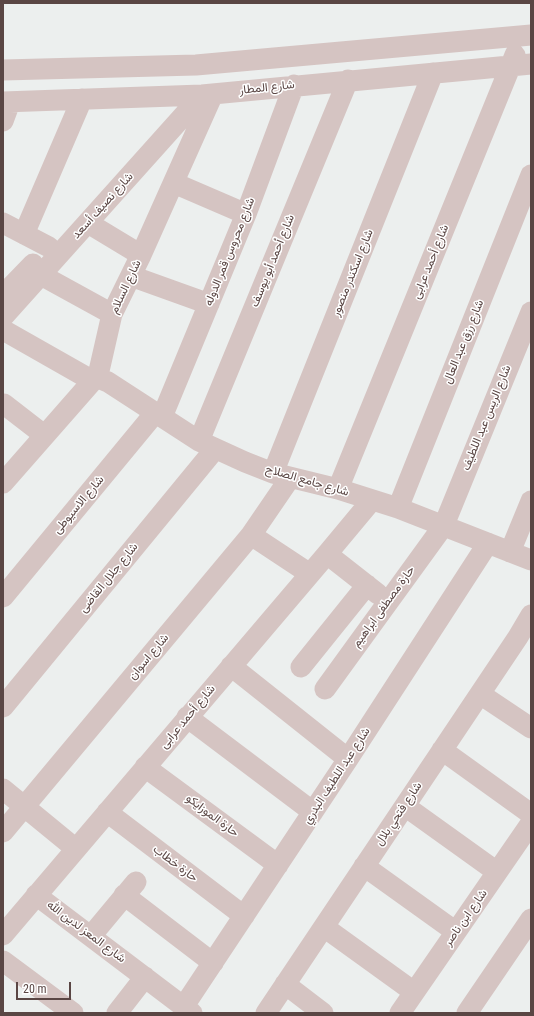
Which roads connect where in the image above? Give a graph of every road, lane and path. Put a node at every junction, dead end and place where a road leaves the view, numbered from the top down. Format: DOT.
graph roads {
  1 [pos="528,35"];
  2 [pos="240,61"];
  3 [pos="521,64"];
  4 [pos="3,70"];
  5 [pos="433,73"];
  6 [pos="348,80"];
  7 [pos="294,85"];
  8 [pos="240,91"];
  9 [pos="208,94"];
  10 [pos="178,96"];
  11 [pos="82,99"];
  12 [pos="5,108"];
  13 [pos="531,176"];
  14 [pos="174,183"];
  15 [pos="246,214"];
  16 [pos="88,223"];
  17 [pos="3,224"];
  18 [pos="24,234"];
  19 [pos="49,247"];
  20 [pos="141,256"];
  21 [pos="41,275"];
  22 [pos="131,276"];
  23 [pos="3,294"];
  24 [pos="209,304"];
  25 [pos="531,312"];
  26 [pos="112,314"];
  27 [pos="3,317"];
  28 [pos="3,330"];
  29 [pos="94,379"];
  30 [pos="4,404"];
  31 [pos="159,415"];
  32 [pos="44,435"];
  33 [pos="207,445"];
  34 [pos="282,475"];
  35 [pos="3,483"];
  36 [pos="338,490"];
  37 [pos="372,500"];
  38 [pos="531,501"];
  39 [pos="398,508"];
  40 [pos="444,525"];
  41 [pos="251,535"];
  42 [pos="488,543"];
  43 [pos="510,552"];
  44 [pos="327,554"];
  45 [pos="531,560"];
  46 [pos="310,574"];
  47 [pos="367,585"];
  48 [pos="3,597"];
  49 [pos="388,602"];
  50 [pos="531,615"];
  51 [pos="524,641"];
  52 [pos="231,666"];
  53 [pos="301,667"];
  54 [pos="325,689"];
  55 [pos="480,694"];
  56 [pos="3,707"];
  57 [pos="187,717"];
  58 [pos="531,728"];
  59 [pos="442,750"];
  60 [pos="348,759"];
  61 [pos="145,767"];
  62 [pos="3,789"];
  63 [pos="24,806"];
  64 [pos="405,806"];
  65 [pos="107,812"];
  66 [pos="313,812"];
  67 [pos="531,814"];
  68 [pos="531,823"];
  69 [pos="3,832"];
  70 [pos="76,849"];
  71 [pos="278,865"];
  72 [pos="364,866"];
  73 [pos="497,872"];
  74 [pos="36,895"];
  75 [pos="244,916"];
  76 [pos="531,919"];
  77 [pos="324,926"];
  78 [pos="456,932"];
  79 [pos="3,935"];
  80 [pos="91,936"];
  81 [pos="3,961"];
  82 [pos="213,963"];
  83 [pos="144,977"];
  84 [pos="285,984"];
  85 [pos="414,992"];
  86 [pos="188,1010"];
  87 [pos="73,1013"];
  88 [pos="117,1013"];
  89 [pos="266,1013"];
  90 [pos="323,1013"];
  91 [pos="400,1013"];
  92 [pos="467,1013"];
  1 -- 2 [label="street"];
  1 -- 3 [label="street, شارع أحمد عرابى"];
  2 -- 4 [label="street"];
  2 -- 8 [label="street"];
  3 -- 5 [label="street, شارع المطار"];
  3 -- 36 [label="street, شارع أحمد عرابى"];
  5 -- 6 [label="street, شارع المطار"];
  5 -- 34 [label="street, شارع اسكندر منصور"];
  6 -- 7 [label="street, شارع المطار"];
  6 -- 33 [label="street, شارع أحمد أبو يوسف"];
  7 -- 8 [label="street, شارع المطار"];
  7 -- 15 [label="street, شارع محروس قمر الدوله"];
  8 -- 9 [label="street, شارع المطار"];
  9 -- 10 [label="street, شارع المطار"];
  9 -- 14 [label="street, شارع السلام"];
  9 -- 16 [label="street, شارع نصيف أسعد"];
  10 -- 11 [label="street, شارع المطار"];
  10 -- 19 [label="street, شارع نصيف أسعد"];
  11 -- 12 [label="street, شارع المطار"];
  11 -- 18 [label="street"];
  13 -- 39 [label="street, شارع رزق عبد العال"];
  14 -- 15 [label="street"];
  14 -- 20 [label="street, شارع السلام"];
  15 -- 24 [label="street, شارع محروس قمر الدوله"];
  16 -- 20 [label="street"];
  16 -- 21 [label="street, شارع نصيف أسعد"];
  17 -- 18 [label="street"];
  18 -- 19 [label="street"];
  19 -- 23 [label="street, شارع نصيف أسعد"];
  20 -- 22 [label="street, شارع السلام"];
  21 -- 26 [label="street"];
  21 -- 27 [label="street, شارع نصيف أسعد"];
  22 -- 24 [label="street"];
  22 -- 26 [label="street, شارع السلام"];
  24 -- 31 [label="street, شارع محروس قمر الدوله"];
  25 -- 40 [label="street, شارع الريس عبد اللطيف"];
  26 -- 29 [label="street, شارع السلام"];
  28 -- 29 [label="street, شارع جامع الصلاح"];
  29 -- 31 [label="street, شارع جامع الصلاح"];
  29 -- 32 [label="street, شارع السلام"];
  30 -- 32 [label="street"];
  31 -- 33 [label="street, شارع جامع الصلاح"];
  31 -- 48 [label="street, شارع الاسيوطى"];
  32 -- 35 [label="street, شارع السلام"];
  33 -- 34 [label="street, شارع جامع الصلاح"];
  33 -- 56 [label="street, شارع جلال القاضى"];
  34 -- 36 [label="street, شارع جامع الصلاح"];
  34 -- 41 [label="street, شارع اسوان"];
  36 -- 37 [label="street, شارع جامع الصلاح"];
  37 -- 39 [label="street, شارع جامع الصلاح"];
  37 -- 44 [label="street, شارع أحمد عرابى"];
  38 -- 43 [label="street"];
  39 -- 40 [label="street, شارع جامع الصلاح"];
  40 -- 42 [label="street, شارع جامع الصلاح"];
  40 -- 49 [label="street, حارة مصطفى ابراهيم"];
  41 -- 46 [label="street"];
  41 -- 63 [label="street, شارع اسوان"];
  42 -- 43 [label="street, شارع جامع الصلاح"];
  42 -- 60 [label="street, شارع عبد اللطيف البدري"];
  43 -- 45 [label="street, شارع جامع الصلاح"];
  44 -- 46 [label="street, شارع أحمد عرابى"];
  44 -- 47 [label="street"];
  46 -- 52 [label="street, شارع أحمد عرابى"];
  47 -- 49 [label="street"];
  47 -- 53 [label="street"];
  49 -- 54 [label="street, حارة مصطفى ابراهيم"];
  50 -- 51 [label="street, شارع فتحي بلال"];
  51 -- 55 [label="street, شارع فتحي بلال"];
  52 -- 57 [label="street, شارع أحمد عرابى"];
  52 -- 60 [label="street"];
  55 -- 58 [label="street"];
  55 -- 59 [label="street, شارع فتحي بلال"];
  57 -- 61 [label="street, شارع أحمد عرابى"];
  57 -- 66 [label="street"];
  59 -- 64 [label="street, شارع فتحي بلال"];
  59 -- 67 [label="street"];
  60 -- 66 [label="street, شارع عبد اللطيف البدري"];
  61 -- 65 [label="street, شارع أحمد عرابى"];
  61 -- 71 [label="street, حارة الموزايكو"];
  62 -- 63 [label="street"];
  63 -- 69 [label="street, شارع اسوان"];
  63 -- 70 [label="street"];
  64 -- 72 [label="street, شارع فتحي بلال"];
  64 -- 73 [label="street"];
  65 -- 70 [label="street, شارع أحمد عرابى"];
  65 -- 75 [label="street, حارة خطاب"];
  66 -- 71 [label="street, شارع عبد اللطيف البدري"];
  68 -- 73 [label="street, شارع ابن ناصر"];
  70 -- 74 [label="street, شارع أحمد عرابى"];
  71 -- 75 [label="street, شارع عبد اللطيف البدري"];
  72 -- 77 [label="street, شارع فتحي بلال"];
  72 -- 78 [label="street"];
  73 -- 78 [label="street, شارع ابن ناصر"];
  74 -- 79 [label="street, شارع أحمد عرابى"];
  74 -- 80 [label="street, شارع المعز لدين الله"];
  75 -- 82 [label="street, شارع عبد اللطيف البدري"];
  76 -- 92 [label="street"];
  77 -- 84 [label="street, شارع فتحي بلال"];
  77 -- 85 [label="street"];
  78 -- 85 [label="street, شارع ابن ناصر"];
  80 -- 82 [label="street"];
  80 -- 83 [label="street, شارع المعز لدين الله"];
  81 -- 87 [label="street"];
  82 -- 86 [label="street, شارع عبد اللطيف البدري"];
  83 -- 86 [label="street, شارع المعز لدين الله"];
  83 -- 88 [label="street"];
  84 -- 89 [label="street, شارع فتحي بلال"];
  84 -- 90 [label="street"];
  85 -- 91 [label="street, شارع ابن ناصر"];
}
